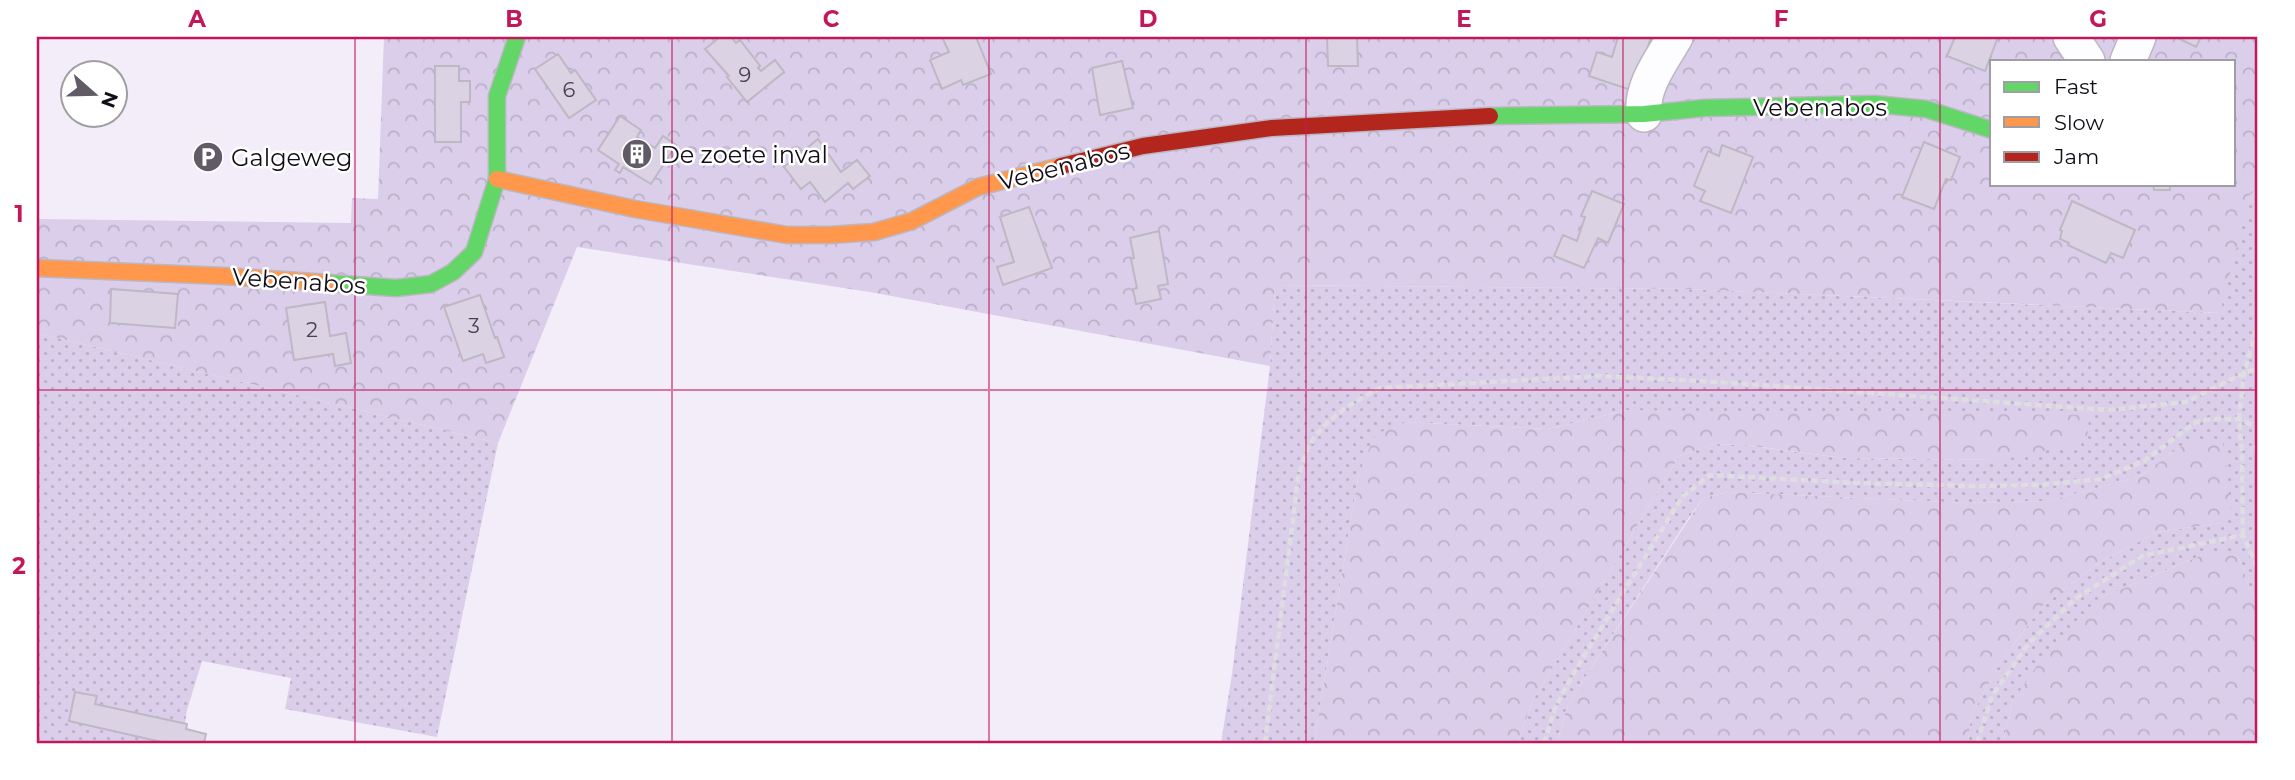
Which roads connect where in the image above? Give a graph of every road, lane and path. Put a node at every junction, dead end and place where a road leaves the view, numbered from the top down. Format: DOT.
graph roads {
  1 [pos="517,37"];
  2 [pos="1675,37"];
  3 [pos="2071,37"];
  4 [pos="2138,37"];
  5 [pos="2086,60"];
  6 [pos="2128,60"];
  7 [pos="1644,114"];
  8 [pos="1990,129"];
  9 [pos="497,179"];
  10 [pos="37,268"];
  11 [pos="2258,324"];
  12 [pos="2258,369"];
  13 [pos="2244,373"];
  14 [pos="2239,419"];
  15 [pos="2258,428"];
  16 [pos="2243,535"];
  17 [pos="2258,569"];
  18 [pos="1265,743"];
  19 [pos="1544,743"];
  20 [pos="1977,743"];
  1 -- 9 [label="street, Vebenabos"];
  2 -- 7 [label="street"];
  3 -- 5 [label="street"];
  4 -- 6 [label="street"];
  7 -- 8 [label="street, Vebenabos"];
  7 -- 9 [label="street, Vebenabos"];
  9 -- 10 [label="street, Vebenabos"];
  11 -- 13 [label="path"];
  12 -- 13 [label="path"];
  13 -- 14 [label="path"];
  13 -- 18 [label="path"];
  14 -- 15 [label="path"];
  14 -- 16 [label="path"];
  14 -- 19 [label="path"];
  16 -- 17 [label="path"];
  16 -- 20 [label="path"];
}
